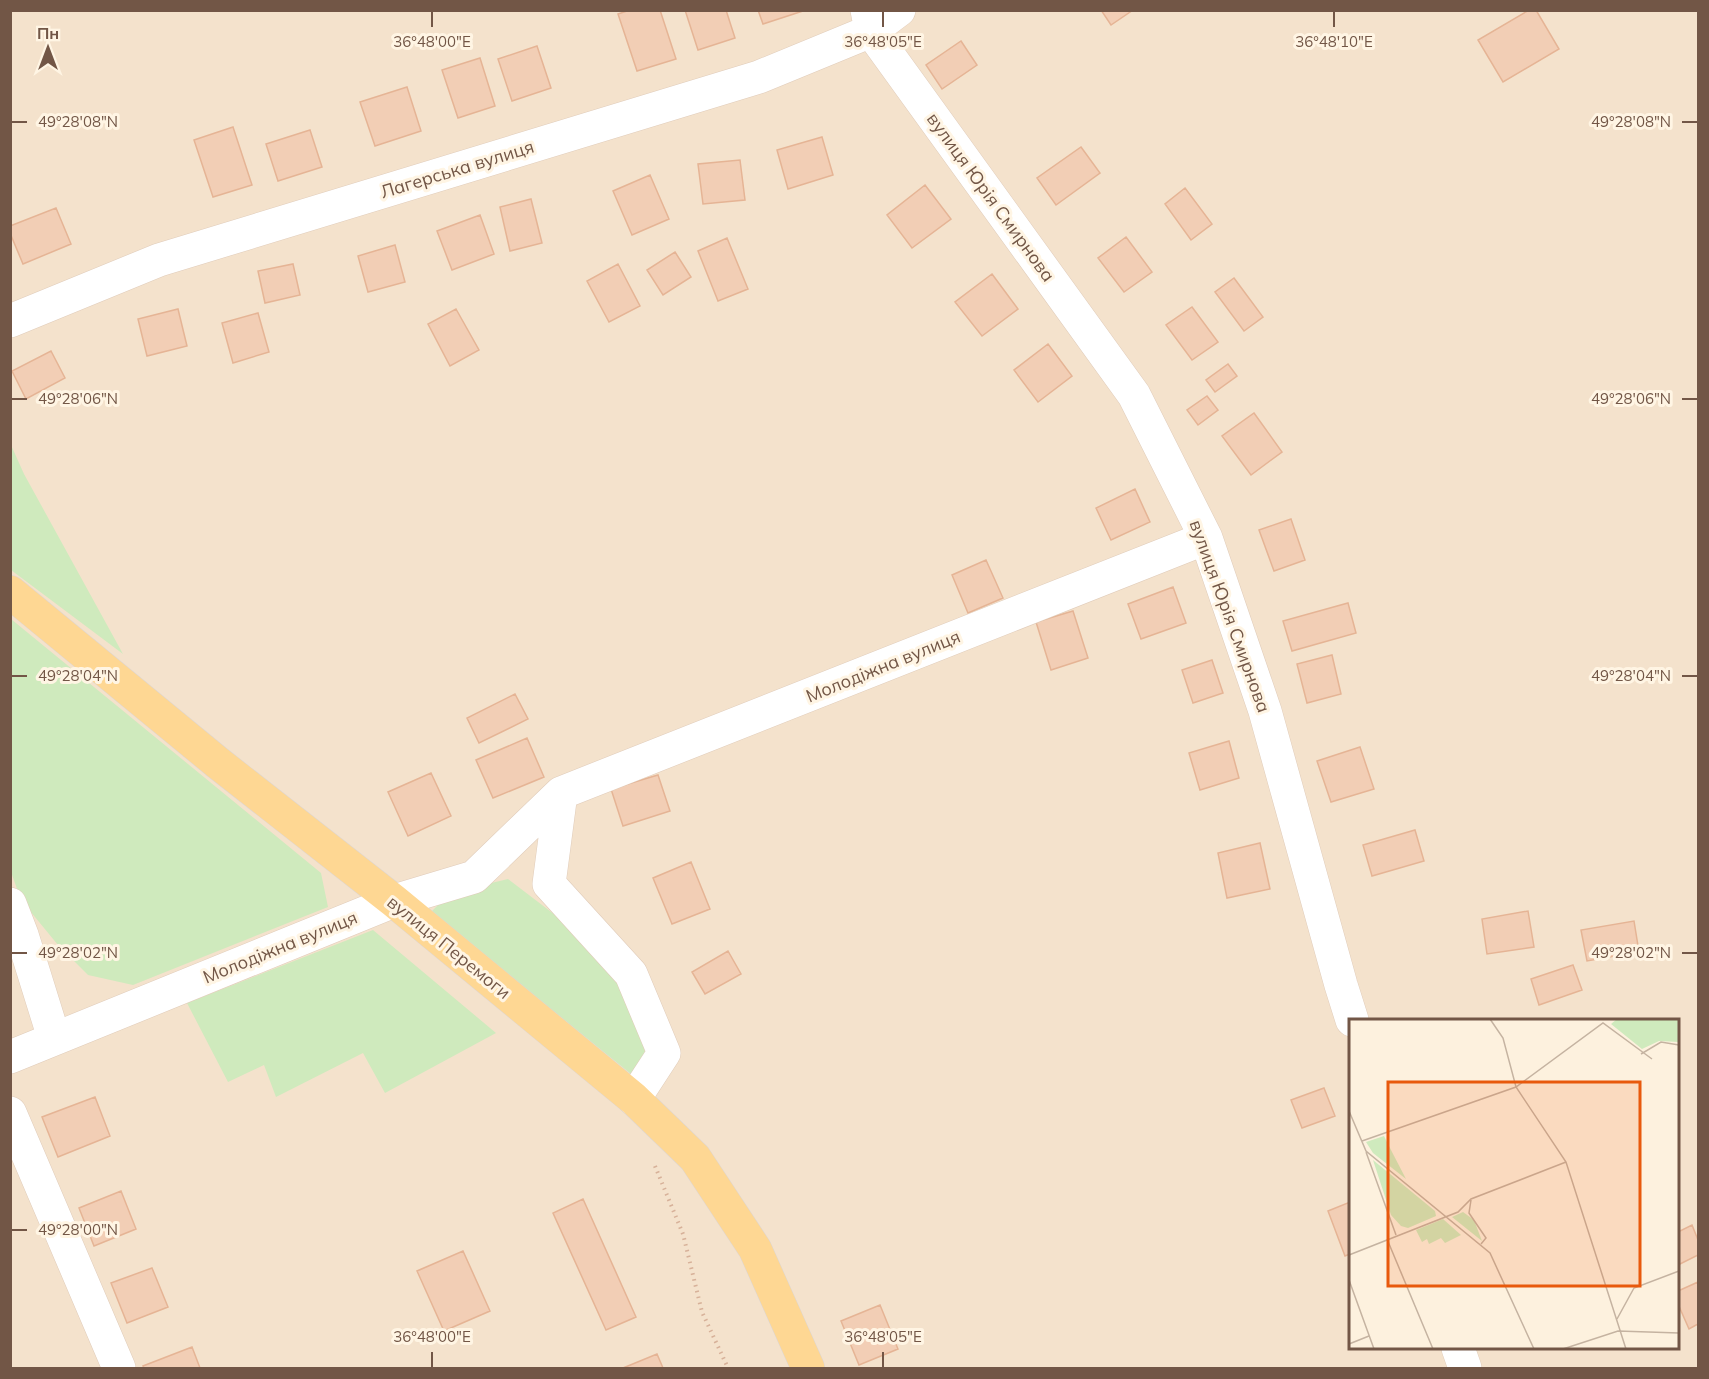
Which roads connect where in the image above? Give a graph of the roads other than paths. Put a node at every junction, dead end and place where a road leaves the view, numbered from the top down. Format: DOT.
graph roads {
  1 [pos="899,10"];
  2 [pos="869,21"];
  3 [pos="10,321"];
  4 [pos="1206,538"];
  5 [pos="10,592"];
  6 [pos="561,794"];
  7 [pos="394,901"];
  8 [pos="10,904"];
  9 [pos="1352,1019"];
  10 [pos="54,1038"];
  11 [pos="10,1057"];
  12 [pos="633,1099"];
  13 [pos="10,1113"];
  14 [pos="1459,1349"];
  15 [pos="118,1368"];
  16 [pos="808,1368"];
  17 [pos="1466,1368"];
  1 -- 2 [label="street, Лагерська вулиця"];
  2 -- 3 [label="street, Лагерська вулиця"];
  2 -- 4 [label="street, вулиця Юрія Смирнова"];
  4 -- 6 [label="street, Молодіжна вулиця"];
  4 -- 9 [label="street, вулиця Юрія Смирнова"];
  5 -- 7 [label="main road, вулиця Перемоги"];
  6 -- 7 [label="street, Молодіжна вулиця"];
  6 -- 12 [label="street"];
  7 -- 10 [label="street, Молодіжна вулиця"];
  7 -- 12 [label="main road, вулиця Перемоги"];
  8 -- 10 [label="street"];
  10 -- 11 [label="street, Молодіжна вулиця"];
  12 -- 16 [label="main road, вулиця Перемоги"];
  13 -- 15 [label="street"];
  14 -- 17 [label="street"];
}
